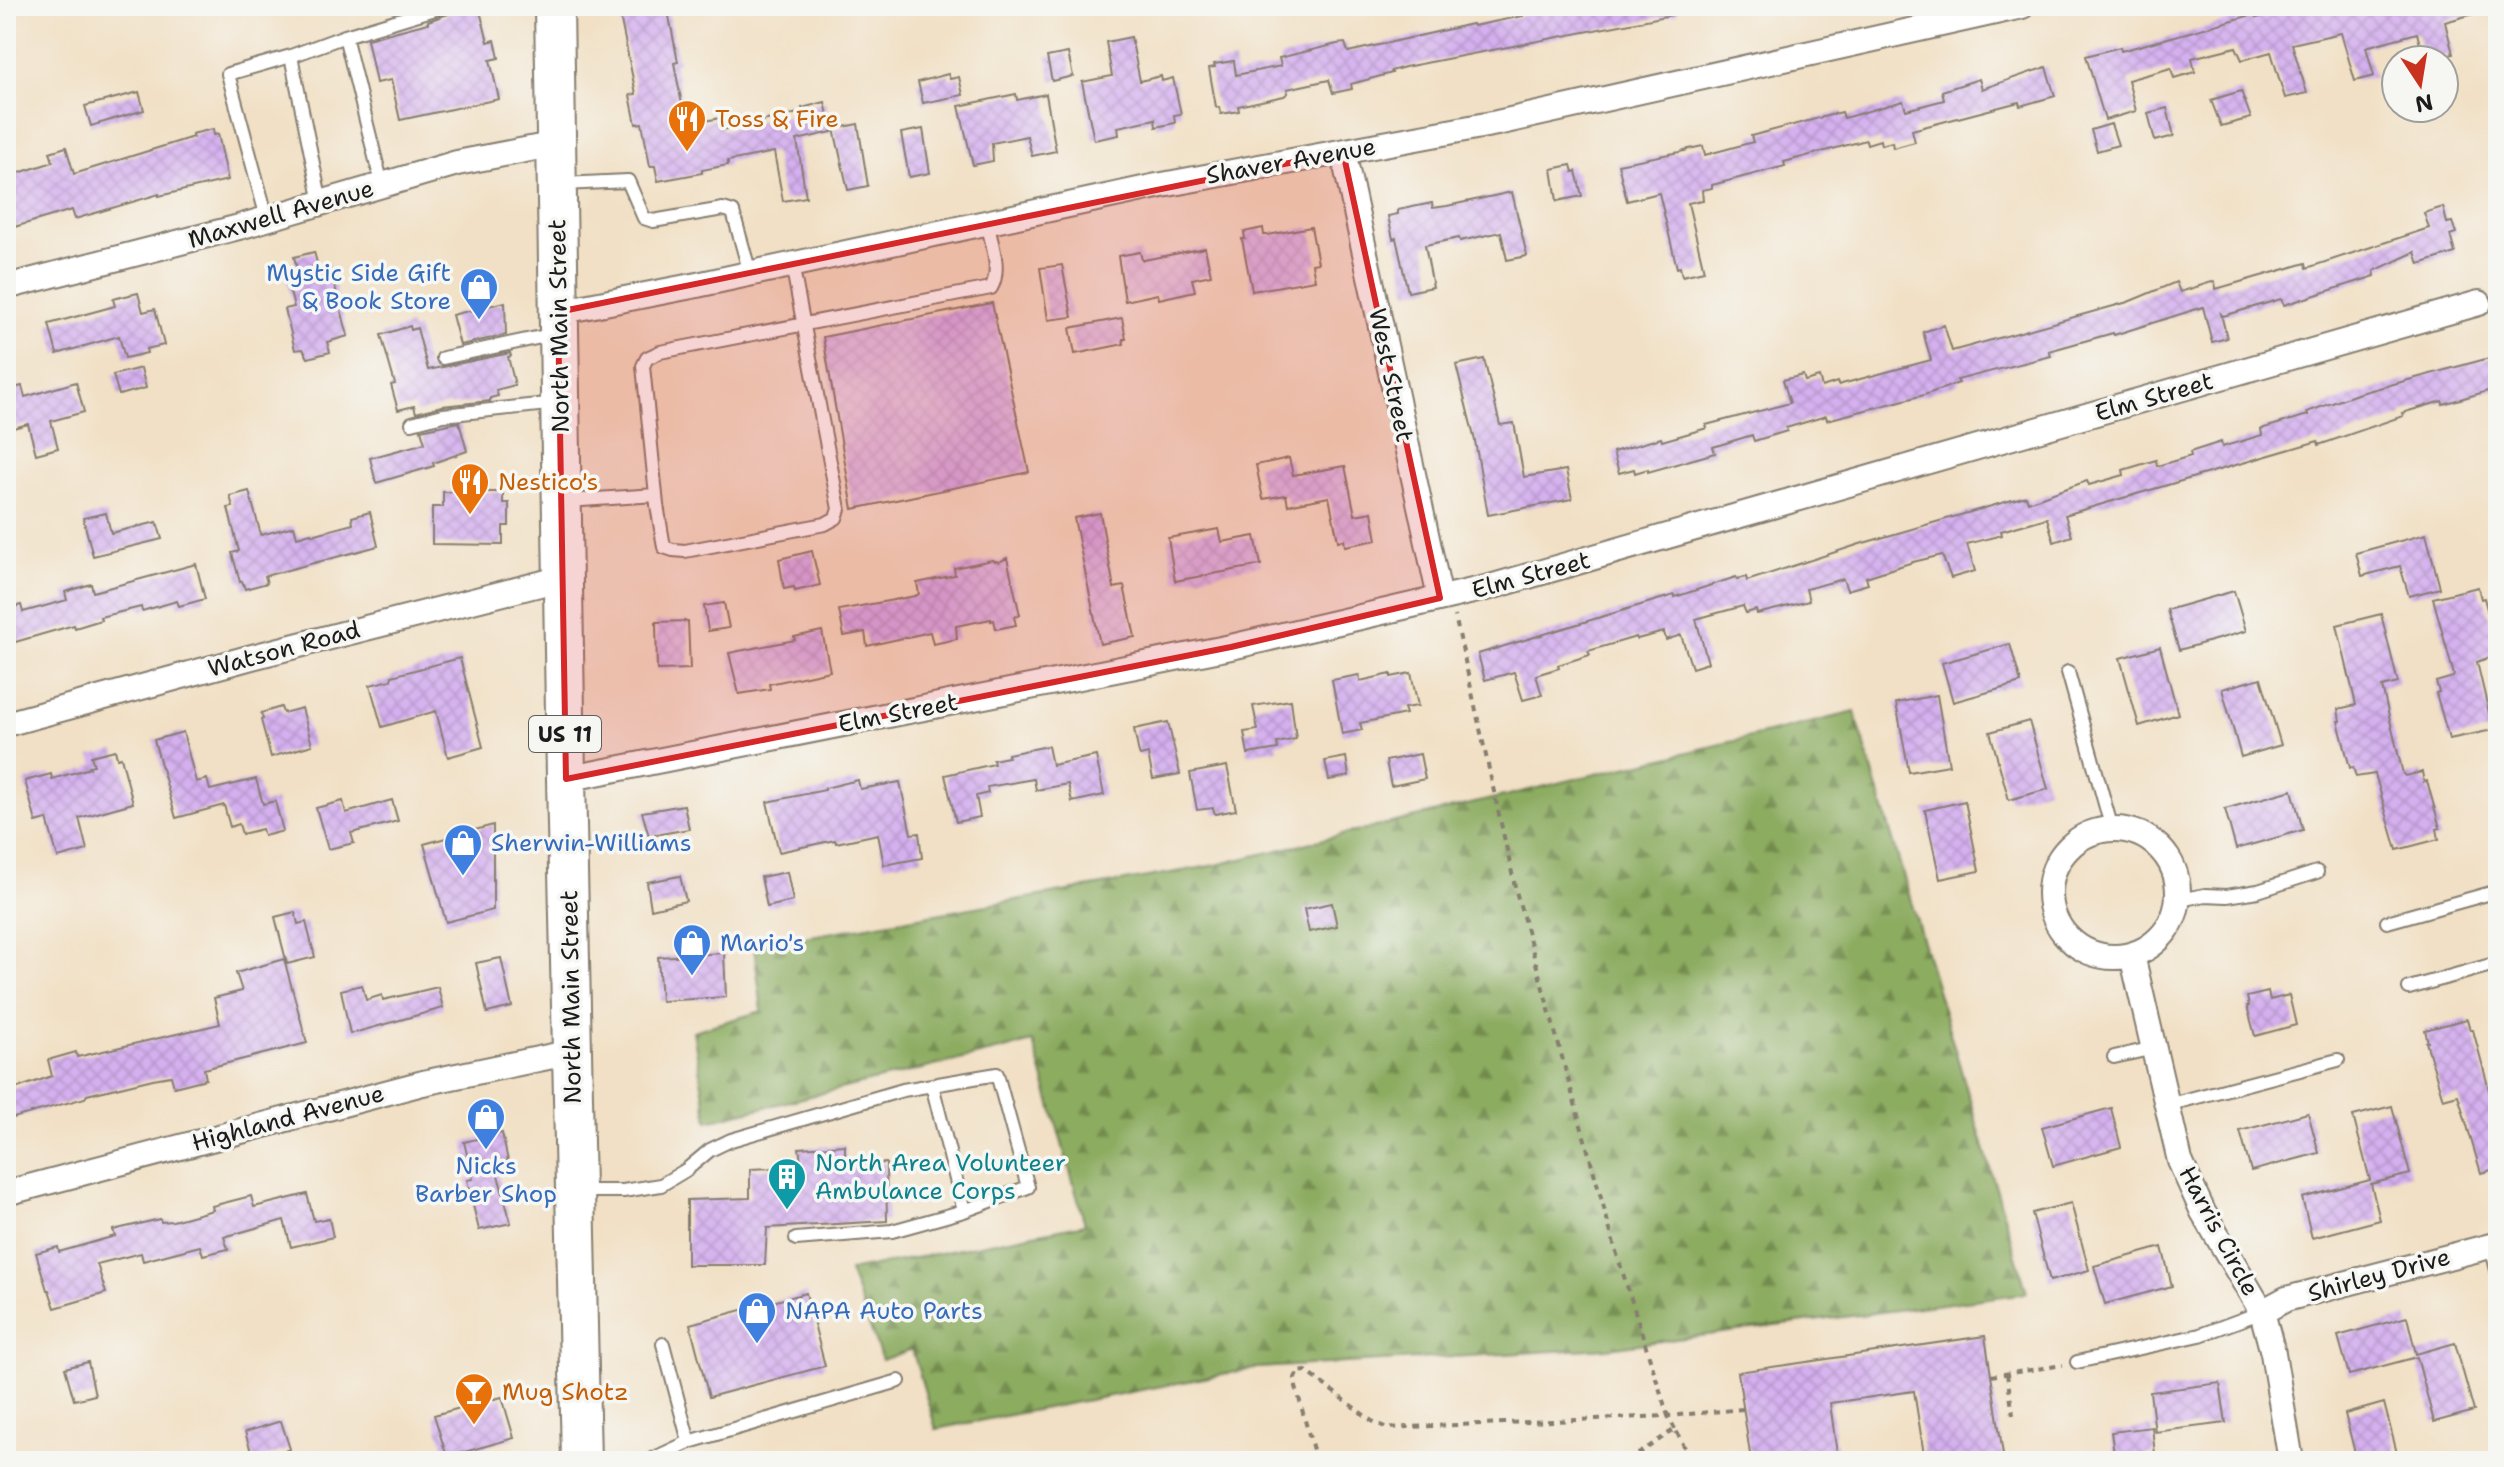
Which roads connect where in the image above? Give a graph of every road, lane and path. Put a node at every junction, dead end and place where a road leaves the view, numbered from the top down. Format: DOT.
graph roads {
  1 [pos="554,6"];
  2 [pos="2022,6"];
  3 [pos="440,7"];
  4 [pos="345,36"];
  5 [pos="291,56"];
  6 [pos="556,144"];
  7 [pos="1343,152"];
  8 [pos="556,184"];
  9 [pos="382,185"];
  10 [pos="321,203"];
  11 [pos="267,218"];
  12 [pos="987,222"];
  13 [pos="792,264"];
  14 [pos="750,273"];
  15 [pos="6,287"];
  16 [pos="2479,303"];
  17 [pos="558,323"];
  18 [pos="804,323"];
  19 [pos="443,358"];
  20 [pos="560,402"];
  21 [pos="412,423"];
  22 [pos="656,495"];
  23 [pos="561,501"];
  24 [pos="563,578"];
  25 [pos="1445,597"];
  26 [pos="2068,672"];
  27 [pos="6,724"];
  28 [pos="566,779"];
  29 [pos="2112,829"];
  30 [pos="2317,872"];
  31 [pos="2498,891"];
  32 [pos="2179,900"];
  33 [pos="2387,922"];
  34 [pos="2132,955"];
  35 [pos="2498,963"];
  36 [pos="2409,988"];
  37 [pos="2154,1048"];
  38 [pos="572,1052"];
  39 [pos="2114,1057"];
  40 [pos="2338,1060"];
  41 [pos="932,1085"];
  42 [pos="2167,1105"];
  43 [pos="575,1191"];
  44 [pos="6,1193"];
  45 [pos="964,1211"];
  46 [pos="796,1239"];
  47 [pos="2494,1245"];
  48 [pos="2498,1274"];
  49 [pos="2262,1312"];
  50 [pos="663,1344"];
  51 [pos="2077,1362"];
  52 [pos="2007,1373"];
  53 [pos="1991,1376"];
  54 [pos="899,1381"];
  55 [pos="1743,1409"];
  56 [pos="2013,1415"];
  57 [pos="1668,1416"];
  58 [pos="1675,1429"];
  59 [pos="689,1442"];
  60 [pos="581,1461"];
  61 [pos="648,1461"];
  62 [pos="1316,1461"];
  63 [pos="1628,1461"];
  64 [pos="1692,1461"];
  65 [pos="2291,1461"];
  1 -- 6 [label="main road, North Main Street / US 11"];
  2 -- 7 [label="street, Shaver Avenue"];
  3 -- 4 [label="lane"];
  4 -- 5 [label="lane"];
  4 -- 9 [label="lane"];
  5 -- 10 [label="lane"];
  5 -- 11 [label="lane"];
  6 -- 8 [label="main road, North Main Street / US 11"];
  6 -- 9 [label="street, Maxwell Avenue"];
  7 -- 12 [label="street, Shaver Avenue"];
  7 -- 25 [label="street, West Street"];
  8 -- 14 [label="lane"];
  8 -- 17 [label="main road, North Main Street / US 11"];
  9 -- 10 [label="street, Maxwell Avenue"];
  10 -- 11 [label="street, Maxwell Avenue"];
  11 -- 15 [label="street, Maxwell Avenue"];
  12 -- 13 [label="street, Shaver Avenue"];
  12 -- 18 [label="lane"];
  13 -- 14 [label="street, Shaver Avenue"];
  13 -- 18 [label="lane"];
  14 -- 17 [label="street, Shaver Avenue"];
  16 -- 25 [label="street, Elm Street"];
  17 -- 19 [label="lane"];
  17 -- 20 [label="main road, North Main Street / US 11"];
  18 -- 22 [label="lane"];
  18 -- 22 [label="lane"];
  20 -- 21 [label="lane"];
  20 -- 23 [label="main road, North Main Street / US 11"];
  22 -- 23 [label="lane"];
  23 -- 24 [label="main road, North Main Street / US 11"];
  24 -- 27 [label="street, Watson Road"];
  24 -- 28 [label="main road, North Main Street / US 11"];
  25 -- 28 [label="street, Elm Street"];
  25 -- 57 [label="path"];
  26 -- 29 [label="lane"];
  28 -- 38 [label="main road, North Main Street / US 11"];
  29 -- 32 [label="street"];
  29 -- 34 [label="street"];
  30 -- 32 [label="lane"];
  31 -- 33 [label="lane"];
  32 -- 34 [label="street"];
  34 -- 37 [label="street, Harris Circle"];
  35 -- 36 [label="lane"];
  37 -- 39 [label="lane"];
  37 -- 42 [label="street, Harris Circle"];
  38 -- 43 [label="main road, North Main Street / US 11"];
  38 -- 44 [label="street, Highland Avenue"];
  40 -- 42 [label="lane"];
  41 -- 43 [label="lane"];
  41 -- 45 [label="lane"];
  41 -- 45 [label="lane"];
  42 -- 49 [label="street, Harris Circle"];
  43 -- 60 [label="main road, North Main Street / US 11"];
  45 -- 46 [label="lane"];
  47 -- 48 [label="lane"];
  47 -- 49 [label="street, Shirley Drive"];
  49 -- 51 [label="lane"];
  49 -- 65 [label="street, Harris Circle"];
  50 -- 59 [label="lane"];
  51 -- 52 [label="path"];
  52 -- 53 [label="path"];
  52 -- 56 [label="path"];
  54 -- 59 [label="lane"];
  55 -- 57 [label="path"];
  57 -- 58 [label="path"];
  57 -- 62 [label="path"];
  58 -- 63 [label="path"];
  58 -- 64 [label="path"];
  59 -- 61 [label="lane"];
}
